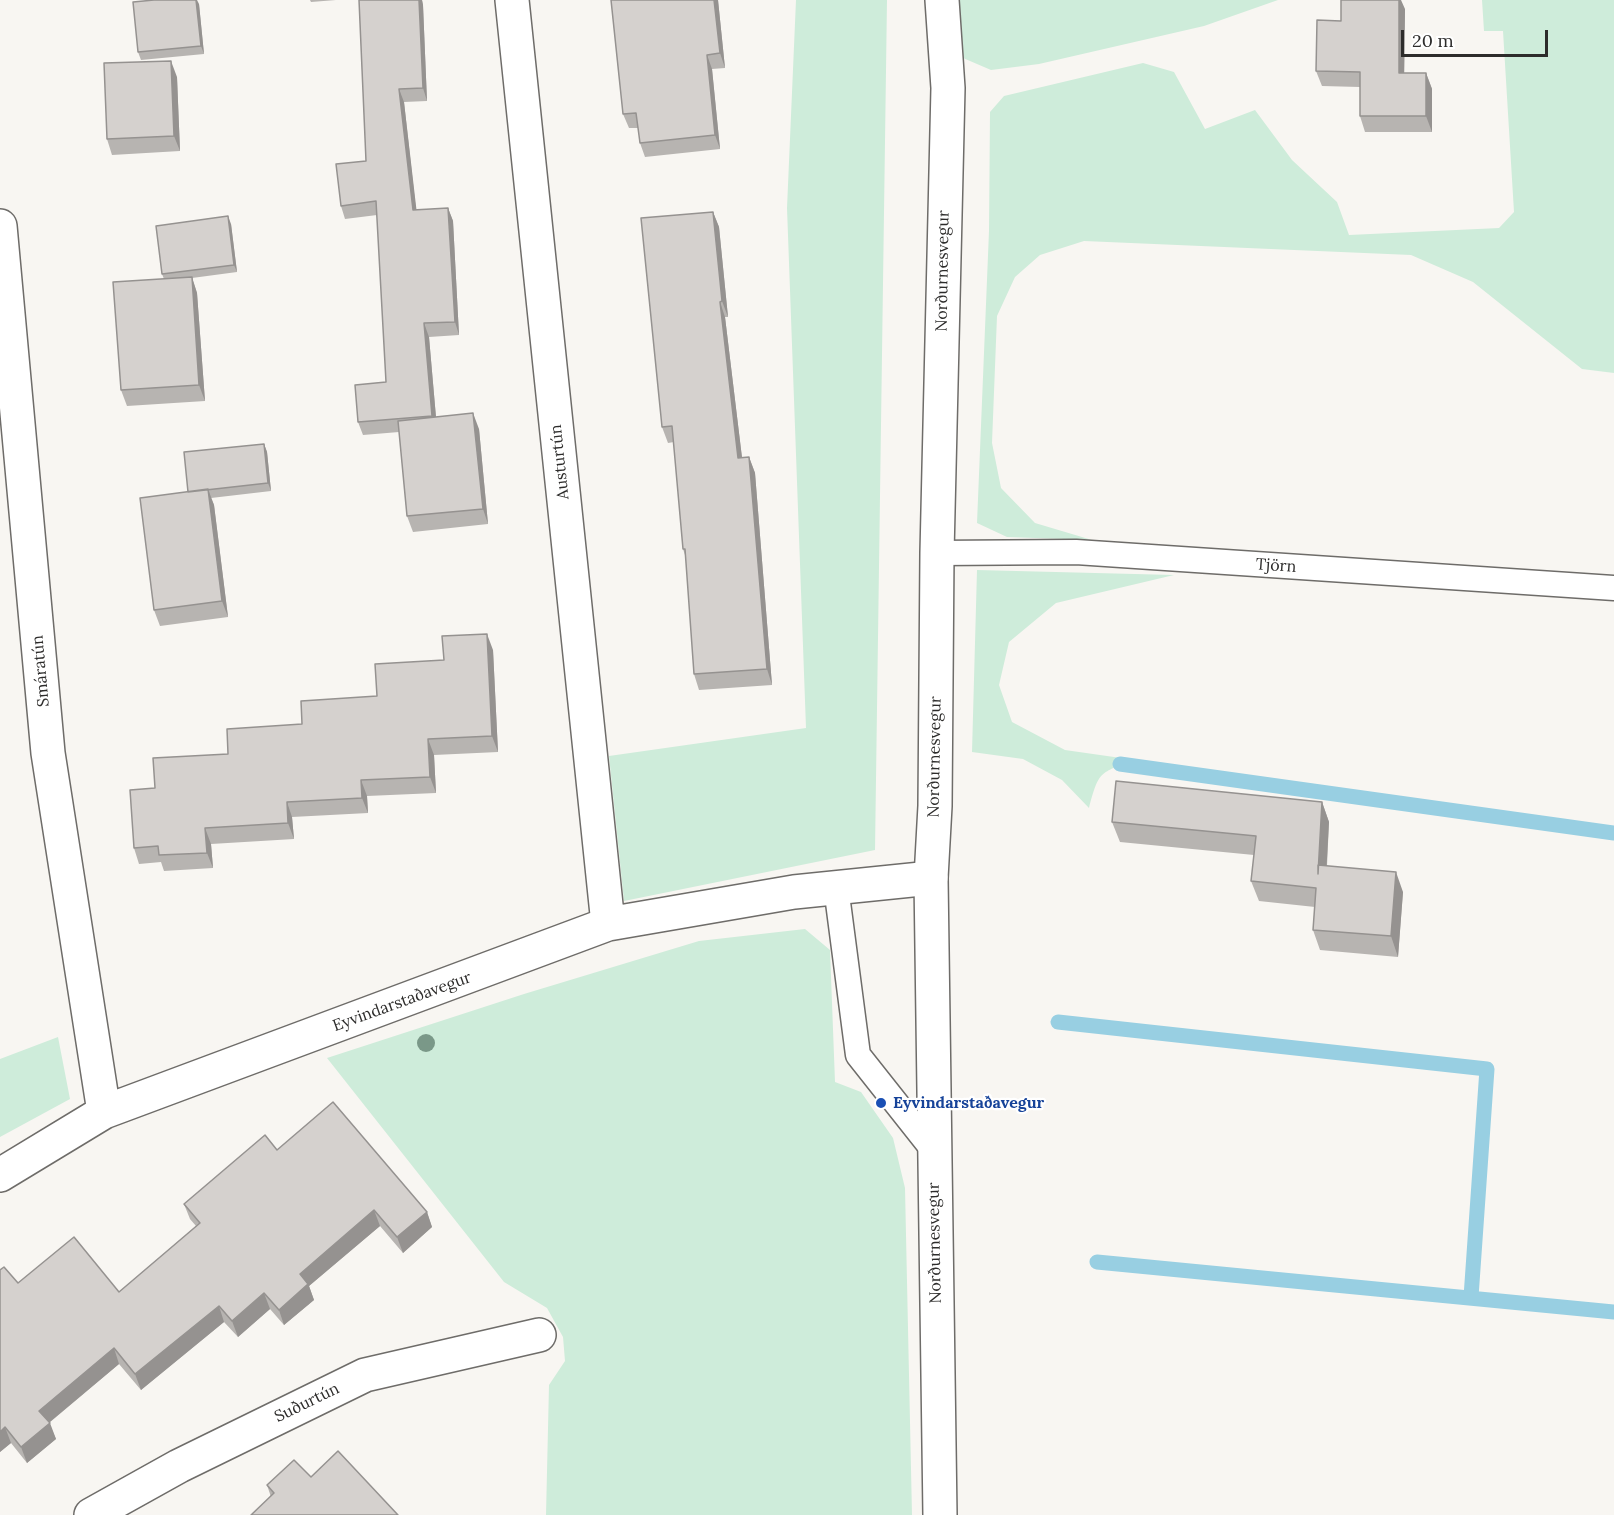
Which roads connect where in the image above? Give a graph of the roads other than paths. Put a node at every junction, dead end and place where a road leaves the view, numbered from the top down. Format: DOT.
graph roads {
  1 [pos="512,0"];
  2 [pos="942,0"];
  3 [pos="0,226"];
  4 [pos="937,553"];
  5 [pos="1614,588"];
  6 [pos="931,878"];
  7 [pos="836,887"];
  8 [pos="608,924"];
  9 [pos="104,1112"];
  10 [pos="934,1151"];
  11 [pos="0,1175"];
  12 [pos="539,1335"];
  13 [pos="91,1515"];
  14 [pos="940,1515"];
  1 -- 8 [label="street, Austurtún"];
  2 -- 4 [label="street, Norðurnesvegur"];
  3 -- 9 [label="street, Smáratún"];
  4 -- 5 [label="lane, Tjörn"];
  4 -- 6 [label="street, Norðurnesvegur"];
  6 -- 7 [label="street, Eyvindarstaðavegur"];
  6 -- 10 [label="street, Norðurnesvegur"];
  7 -- 8 [label="street, Eyvindarstaðavegur"];
  7 -- 10 [label="lane"];
  8 -- 9 [label="street, Eyvindarstaðavegur"];
  9 -- 11 [label="street, Eyvindarstaðavegur"];
  10 -- 14 [label="street, Norðurnesvegur"];
  12 -- 13 [label="street, Suðurtún"];
}
